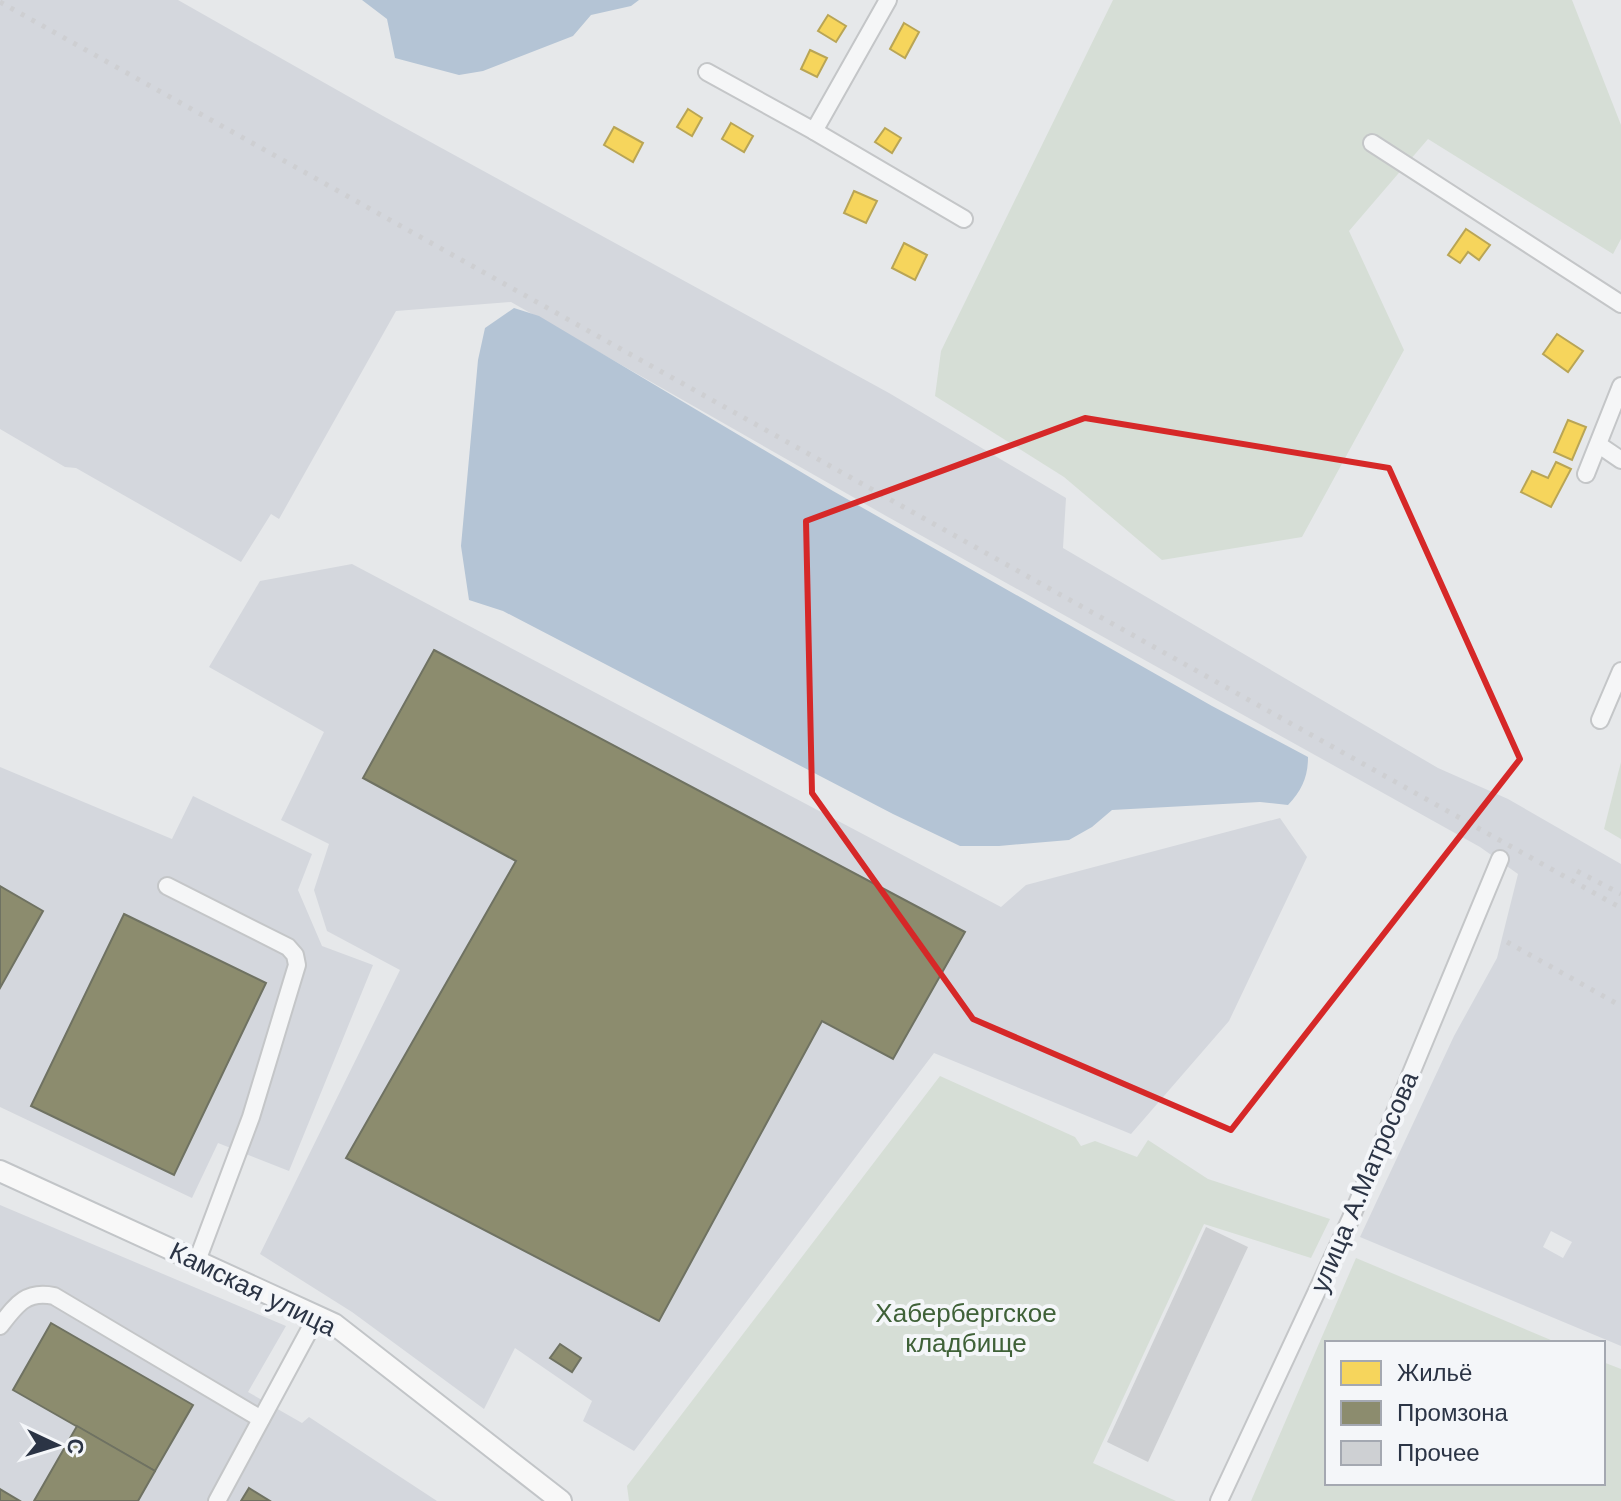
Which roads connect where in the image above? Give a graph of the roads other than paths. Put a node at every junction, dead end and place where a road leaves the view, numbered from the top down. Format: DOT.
graph roads {
  1 [pos="888,0"];
  2 [pos="707,72"];
  3 [pos="814,131"];
  4 [pos="1372,143"];
  5 [pos="964,219"];
  6 [pos="1621,304"];
  7 [pos="1621,386"];
  8 [pos="1599,445"];
  9 [pos="1621,460"];
  10 [pos="1586,474"];
  11 [pos="1621,671"];
  12 [pos="1600,720"];
  13 [pos="1500,859"];
  14 [pos="167,886"];
  15 [pos="0,1171"];
  16 [pos="197,1261"];
  17 [pos="317,1316"];
  18 [pos="0,1326"];
  19 [pos="261,1419"];
  20 [pos="217,1501"];
  21 [pos="561,1501"];
  22 [pos="1219,1501"];
  1 -- 3 [label="street"];
  2 -- 3 [label="street"];
  3 -- 5 [label="street"];
  4 -- 6 [label="street"];
  7 -- 8 [label="street"];
  8 -- 9 [label="street"];
  8 -- 10 [label="street"];
  11 -- 12 [label="street"];
  13 -- 22 [label="street, улица А.Матросова"];
  14 -- 16 [label="street"];
  15 -- 16 [label="main road, Камская улица"];
  16 -- 17 [label="main road, Камская улица"];
  17 -- 19 [label="street"];
  17 -- 21 [label="main road, Камская улица"];
  18 -- 19 [label="street"];
  19 -- 20 [label="street"];
}
